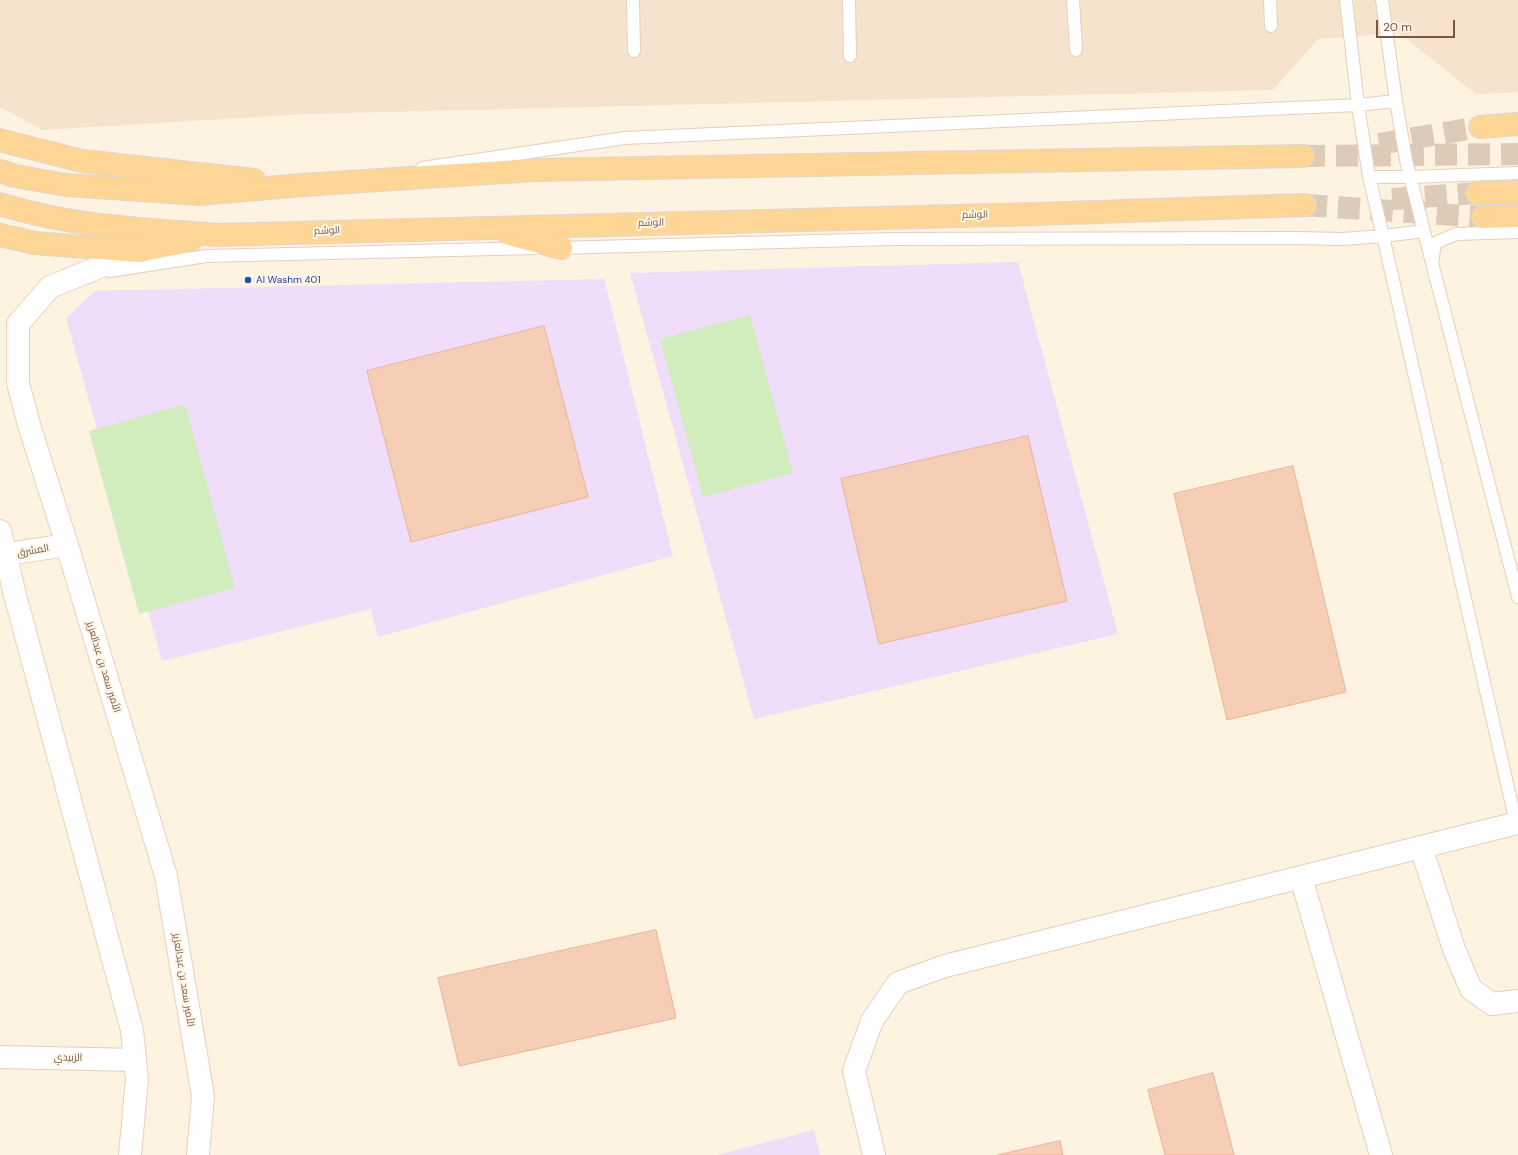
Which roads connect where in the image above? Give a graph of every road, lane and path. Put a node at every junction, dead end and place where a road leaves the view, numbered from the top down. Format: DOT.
graph roads {
  1 [pos="633,0"];
  2 [pos="849,0"];
  3 [pos="1073,0"];
  4 [pos="1270,0"];
  5 [pos="1346,0"];
  6 [pos="1382,0"];
  7 [pos="1271,26"];
  8 [pos="1076,50"];
  9 [pos="634,51"];
  10 [pos="850,56"];
  11 [pos="1396,101"];
  12 [pos="1358,105"];
  13 [pos="1518,124"];
  14 [pos="1480,127"];
  15 [pos="0,140"];
  16 [pos="1303,156"];
  17 [pos="0,171"];
  18 [pos="1518,173"];
  19 [pos="1369,177"];
  20 [pos="1410,177"];
  21 [pos="302,185"];
  22 [pos="1518,192"];
  23 [pos="1477,193"];
  24 [pos="0,204"];
  25 [pos="1305,205"];
  26 [pos="1484,216"];
  27 [pos="1518,216"];
  28 [pos="485,227"];
  29 [pos="1424,231"];
  30 [pos="1518,232"];
  31 [pos="0,235"];
  32 [pos="217,235"];
  33 [pos="1383,236"];
  34 [pos="562,248"];
  35 [pos="139,251"];
  36 [pos="1432,263"];
  37 [pos="81,275"];
  38 [pos="0,531"];
  39 [pos="67,545"];
  40 [pos="3,555"];
  41 [pos="1518,597"];
  42 [pos="1517,823"];
  43 [pos="1421,847"];
  44 [pos="1301,877"];
  45 [pos="1518,1001"];
  46 [pos="0,1057"];
  47 [pos="135,1060"];
  48 [pos="130,1155"];
  49 [pos="198,1155"];
  50 [pos="874,1155"];
  51 [pos="1381,1155"];
  1 -- 9 [label="lane"];
  2 -- 10 [label="lane"];
  3 -- 8 [label="lane"];
  4 -- 7 [label="lane"];
  5 -- 12 [label="lane"];
  6 -- 11 [label="lane"];
  11 -- 12 [label="lane"];
  11 -- 20 [label="lane"];
  12 -- 19 [label="lane"];
  12 -- 21 [label="lane"];
  13 -- 14 [label="main road"];
  15 -- 21 [label="main road"];
  16 -- 21 [label="main road"];
  17 -- 21 [label="main road"];
  18 -- 20 [label="lane"];
  19 -- 20 [label="lane"];
  19 -- 33 [label="lane"];
  20 -- 29 [label="lane"];
  22 -- 23 [label="main road"];
  24 -- 32 [label="main road, الوشم"];
  25 -- 28 [label="main road, الوشم"];
  26 -- 27 [label="main road"];
  28 -- 32 [label="main road, الوشم"];
  28 -- 34 [label="main road"];
  29 -- 33 [label="lane"];
  29 -- 36 [label="lane"];
  30 -- 36 [label="lane"];
  31 -- 35 [label="main road"];
  32 -- 35 [label="main road"];
  33 -- 34 [label="lane"];
  33 -- 42 [label="lane"];
  34 -- 37 [label="lane"];
  35 -- 37 [label="street, الأمير سعد بن عبدالعزيز"];
  36 -- 41 [label="lane"];
  37 -- 39 [label="street, الأمير سعد بن عبدالعزيز"];
  38 -- 40 [label="street"];
  39 -- 40 [label="street, المشرق"];
  39 -- 49 [label="street, الأمير سعد بن عبدالعزيز"];
  40 -- 47 [label="street"];
  42 -- 43 [label="street"];
  43 -- 44 [label="street"];
  43 -- 45 [label="street"];
  44 -- 50 [label="street"];
  44 -- 51 [label="street"];
  46 -- 47 [label="street, الزبيدي"];
  47 -- 48 [label="street"];
}
